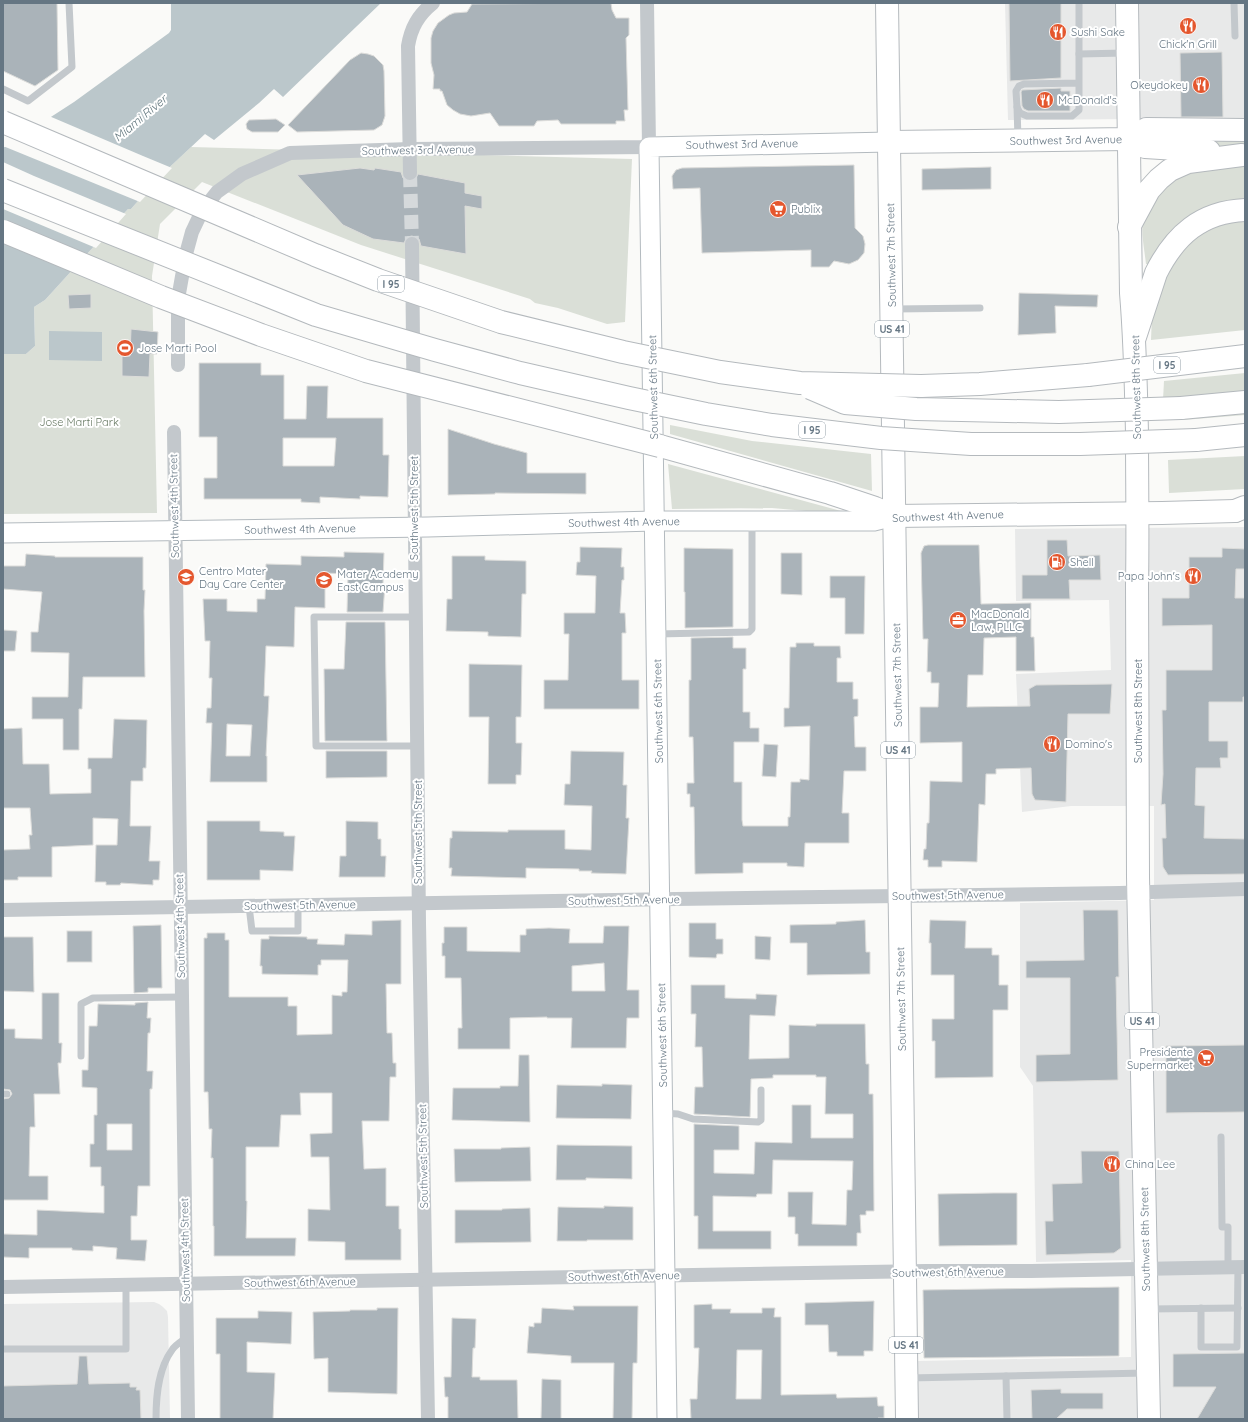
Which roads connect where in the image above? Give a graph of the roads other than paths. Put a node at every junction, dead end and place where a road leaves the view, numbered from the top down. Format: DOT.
graph roads {
  1 [pos="69,3"];
  2 [pos="433,3"];
  3 [pos="647,3"];
  4 [pos="887,3"];
  5 [pos="1079,3"];
  6 [pos="1127,3"];
  7 [pos="1234,3"];
  8 [pos="1235,36"];
  9 [pos="1127,53"];
  10 [pos="1079,54"];
  11 [pos="1079,83"];
  12 [pos="3,89"];
  13 [pos="1017,107"];
  14 [pos="3,122"];
  15 [pos="1245,130"];
  16 [pos="1128,139"];
  17 [pos="1018,141"];
  18 [pos="889,142"];
  19 [pos="650,147"];
  20 [pos="410,150"];
  21 [pos="1244,155"];
  22 [pos="410,173"];
  23 [pos="3,190"];
  24 [pos="1245,210"];
  25 [pos="1129,227"];
  26 [pos="3,231"];
  27 [pos="412,244"];
  28 [pos="980,308"];
  29 [pos="892,309"];
  30 [pos="1135,337"];
  31 [pos="1245,356"];
  32 [pos="178,365"];
  33 [pos="800,383"];
  34 [pos="1245,402"];
  35 [pos="174,432"];
  36 [pos="1245,435"];
  37 [pos="1242,510"];
  38 [pos="1138,513"];
  39 [pos="894,516"];
  40 [pos="654,521"];
  41 [pos="752,521"];
  42 [pos="414,527"];
  43 [pos="175,530"];
  44 [pos="3,533"];
  45 [pos="415,617"];
  46 [pos="656,634"];
  47 [pos="417,746"];
  48 [pos="1245,889"];
  49 [pos="1138,892"];
  50 [pos="899,896"];
  51 [pos="660,899"];
  52 [pos="419,903"];
  53 [pos="298,905"];
  54 [pos="249,906"];
  55 [pos="180,907"];
  56 [pos="3,910"];
  57 [pos="181,997"];
  58 [pos="80,1056"];
  59 [pos="761,1090"];
  60 [pos="663,1113"];
  61 [pos="1221,1137"];
  62 [pos="1237,1267"];
  63 [pos="1145,1269"];
  64 [pos="906,1271"];
  65 [pos="665,1276"];
  66 [pos="426,1279"];
  67 [pos="126,1284"];
  68 [pos="185,1284"];
  69 [pos="3,1287"];
  70 [pos="1201,1308"];
  71 [pos="1238,1308"];
  72 [pos="1147,1309"];
  73 [pos="186,1337"];
  74 [pos="3,1349"];
  75 [pos="1148,1373"];
  76 [pos="1006,1376"];
  77 [pos="907,1378"];
  78 [pos="156,1419"];
  79 [pos="188,1419"];
  80 [pos="428,1419"];
  81 [pos="667,1419"];
  82 [pos="908,1419"];
  83 [pos="1007,1419"];
  84 [pos="1149,1419"];
  1 -- 12 [label="lane"];
  2 -- 20 [label="street"];
  3 -- 19 [label="street, Southwest 6th Street"];
  4 -- 18 [label="main road, Southwest 7th Street / US 41"];
  5 -- 10 [label="lane"];
  6 -- 9 [label="main road, Southwest 8th Street / US 41"];
  7 -- 8 [label="lane"];
  9 -- 10 [label="lane"];
  9 -- 16 [label="main road, Southwest 8th Street / US 41"];
  10 -- 11 [label="lane"];
  11 -- 13 [label="lane"];
  11 -- 13 [label="lane"];
  13 -- 17 [label="lane"];
  14 -- 33 [label="main road, I 95, bridge"];
  15 -- 16 [label="main road, Southwest 3rd Avenue"];
  16 -- 17 [label="main road, Southwest 3rd Avenue"];
  16 -- 21 [label="main road"];
  16 -- 25 [label="main road, Southwest 8th Street / US 41"];
  17 -- 18 [label="main road, Southwest 3rd Avenue"];
  18 -- 19 [label="street, Southwest 3rd Avenue"];
  18 -- 29 [label="main road, Southwest 7th Street / US 41"];
  19 -- 20 [label="street, Southwest 3rd Avenue"];
  19 -- 40 [label="street, Southwest 6th Street"];
  20 -- 22 [label="street"];
  20 -- 32 [label="street, Southwest 3rd Avenue"];
  21 -- 25 [label="main road"];
  23 -- 36 [label="main road, I 95, bridge"];
  24 -- 30 [label="main road"];
  25 -- 30 [label="main road, Southwest 8th Street / US 41"];
  26 -- 39 [label="main road, bridge"];
  27 -- 42 [label="street, Southwest 5th Street"];
  28 -- 29 [label="lane"];
  29 -- 39 [label="main road, Southwest 7th Street / US 41"];
  30 -- 38 [label="main road, Southwest 8th Street / US 41"];
  31 -- 33 [label="main road, I 95, bridge"];
  33 -- 34 [label="main road, bridge"];
  35 -- 43 [label="street, Southwest 4th Street"];
  37 -- 38 [label="main road, Southwest 4th Avenue"];
  38 -- 39 [label="main road, Southwest 4th Avenue"];
  38 -- 49 [label="main road, Southwest 8th Street / US 41"];
  39 -- 41 [label="street, Southwest 4th Avenue"];
  39 -- 50 [label="main road, Southwest 7th Street / US 41"];
  40 -- 41 [label="street, Southwest 4th Avenue"];
  40 -- 42 [label="street, Southwest 4th Avenue"];
  40 -- 46 [label="street, Southwest 6th Street"];
  41 -- 46 [label="lane"];
  42 -- 43 [label="street, Southwest 4th Avenue"];
  42 -- 45 [label="street, Southwest 5th Street"];
  43 -- 44 [label="street, Southwest 4th Avenue"];
  43 -- 55 [label="street, Southwest 4th Street"];
  45 -- 47 [label="street, Southwest 5th Street"];
  45 -- 47 [label="lane"];
  46 -- 51 [label="street, Southwest 6th Street"];
  47 -- 52 [label="street, Southwest 5th Street"];
  48 -- 49 [label="street, Southwest 5th Avenue"];
  49 -- 50 [label="street, Southwest 5th Avenue"];
  49 -- 63 [label="main road, Southwest 8th Street / US 41"];
  50 -- 51 [label="street, Southwest 5th Avenue"];
  50 -- 64 [label="main road, Southwest 7th Street / US 41"];
  51 -- 52 [label="street, Southwest 5th Avenue"];
  51 -- 60 [label="street, Southwest 6th Street"];
  52 -- 53 [label="street, Southwest 5th Avenue"];
  52 -- 66 [label="street, Southwest 5th Street"];
  53 -- 54 [label="street, Southwest 5th Avenue"];
  53 -- 54 [label="lane"];
  54 -- 55 [label="street, Southwest 5th Avenue"];
  55 -- 56 [label="street, Southwest 5th Avenue"];
  55 -- 57 [label="street, Southwest 4th Street"];
  57 -- 58 [label="lane"];
  57 -- 68 [label="street, Southwest 4th Street"];
  59 -- 60 [label="lane"];
  60 -- 65 [label="street, Southwest 6th Street"];
  61 -- 62 [label="lane"];
  62 -- 63 [label="street, Southwest 6th Avenue"];
  62 -- 71 [label="lane"];
  63 -- 64 [label="street, Southwest 6th Avenue"];
  63 -- 72 [label="main road, Southwest 8th Street / US 41"];
  64 -- 65 [label="street, Southwest 6th Avenue"];
  64 -- 77 [label="main road, Southwest 7th Street / US 41"];
  65 -- 66 [label="street, Southwest 6th Avenue"];
  65 -- 81 [label="street, Southwest 6th Street"];
  66 -- 68 [label="street, Southwest 6th Avenue"];
  66 -- 80 [label="street, Southwest 5th Street"];
  67 -- 68 [label="street, Southwest 6th Avenue"];
  67 -- 69 [label="street, Southwest 6th Avenue"];
  67 -- 74 [label="lane"];
  68 -- 73 [label="street, Southwest 4th Street"];
  70 -- 71 [label="lane"];
  70 -- 71 [label="lane"];
  70 -- 72 [label="lane"];
  72 -- 75 [label="main road, Southwest 8th Street / US 41"];
  73 -- 78 [label="lane"];
  73 -- 79 [label="street, Southwest 4th Street"];
  75 -- 76 [label="lane"];
  75 -- 84 [label="main road, Southwest 8th Street / US 41"];
  76 -- 77 [label="lane"];
  76 -- 83 [label="lane"];
  77 -- 82 [label="main road, Southwest 7th Street / US 41"];
}
